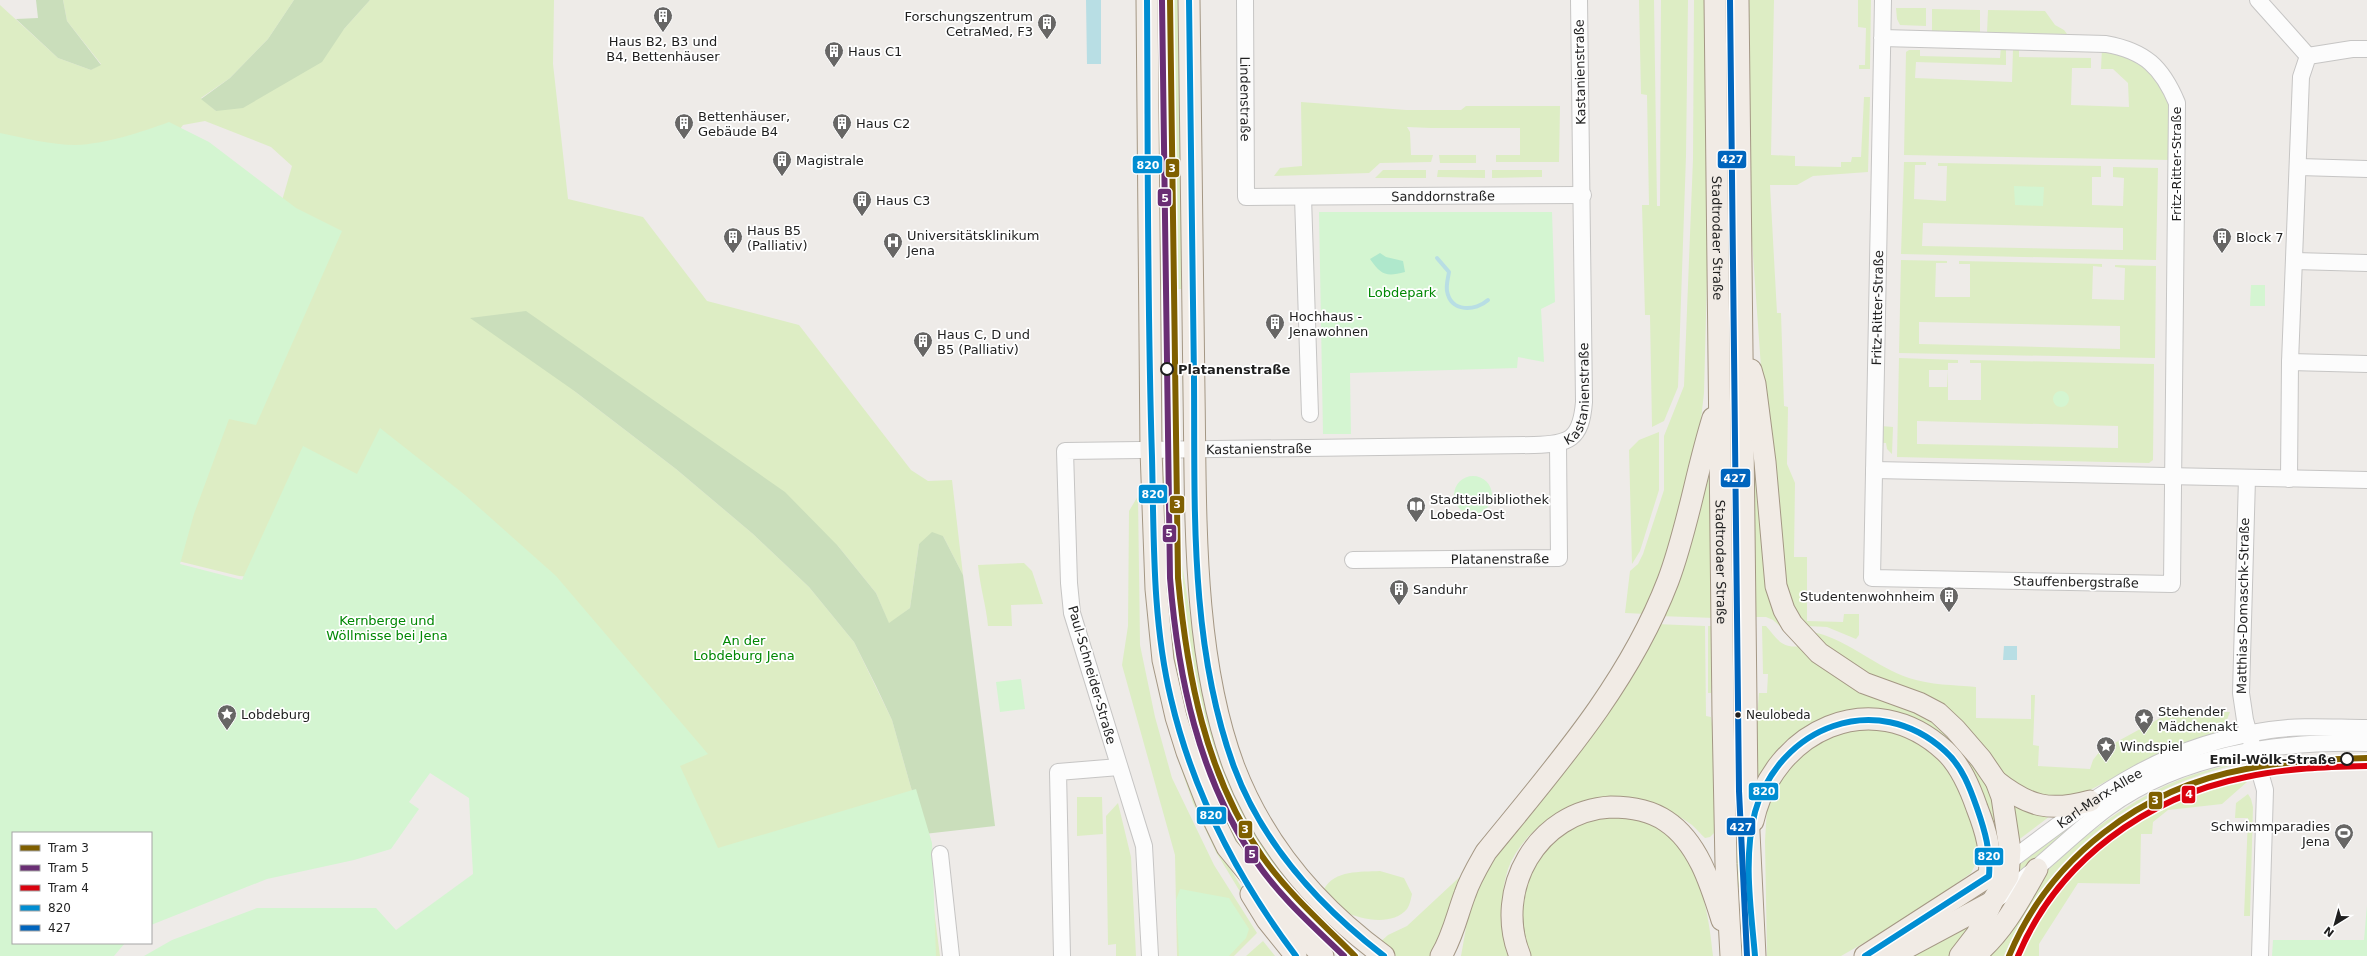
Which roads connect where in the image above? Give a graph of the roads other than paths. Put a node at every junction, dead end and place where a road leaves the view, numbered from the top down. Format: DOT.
graph roads {
  1 [pos="1147,0"];
  2 [pos="1189,0"];
  3 [pos="1245,0"];
  4 [pos="1579,0"];
  5 [pos="1714,0"];
  6 [pos="1738,0"];
  7 [pos="1882,0"];
  8 [pos="2258,0"];
  9 [pos="1882,38"];
  10 [pos="2367,49"];
  11 [pos="2308,56"];
  12 [pos="2299,168"];
  13 [pos="2367,169"];
  14 [pos="1583,195"];
  15 [pos="1246,197"];
  16 [pos="1303,197"];
  17 [pos="2295,261"];
  18 [pos="2367,263"];
  19 [pos="1741,336"];
  20 [pos="2290,362"];
  21 [pos="2367,364"];
  22 [pos="1719,400"];
  23 [pos="1310,414"];
  24 [pos="1558,444"];
  25 [pos="1151,450"];
  26 [pos="1195,450"];
  27 [pos="1874,470"];
  28 [pos="2173,476"];
  29 [pos="2247,478"];
  30 [pos="2289,479"];
  31 [pos="2367,480"];
  32 [pos="1353,560"];
  33 [pos="1872,578"];
  34 [pos="2367,728"];
  35 [pos="2249,734"];
  36 [pos="2367,743"];
  37 [pos="2254,750"];
  38 [pos="1119,768"];
  39 [pos="1996,781"];
  40 [pos="2090,801"];
  41 [pos="1750,837"];
  42 [pos="1227,847"];
  43 [pos="940,854"];
  44 [pos="2010,860"];
  45 [pos="2037,870"];
  46 [pos="1989,876"];
  47 [pos="1992,902"];
  48 [pos="1457,924"];
  49 [pos="951,956"];
  50 [pos="1062,956"];
  51 [pos="1150,956"];
  52 [pos="1296,956"];
  53 [pos="1323,956"];
  54 [pos="1384,956"];
  55 [pos="1442,956"];
  56 [pos="1455,956"];
  57 [pos="1520,956"];
  58 [pos="1731,956"];
  59 [pos="1756,956"];
  60 [pos="1865,956"];
  61 [pos="1891,956"];
  62 [pos="1960,956"];
  63 [pos="1974,956"];
  64 [pos="2260,956"];
  1 -- 25 [label="main road"];
  2 -- 26 [label="main road"];
  3 -- 15 [label="street, Lindenstraße"];
  4 -- 14 [label="street, Kastanienstraße"];
  5 -- 22 [label="main road, Stadtrodaer Straße"];
  6 -- 19 [label="main road, Stadtrodaer Straße"];
  7 -- 9 [label="street, Fritz-Ritter-Straße"];
  8 -- 11 [label="street"];
  9 -- 27 [label="street, Fritz-Ritter-Straße"];
  9 -- 28 [label="street, Fritz-Ritter-Straße"];
  10 -- 11 [label="street"];
  11 -- 12 [label="street"];
  12 -- 13 [label="street"];
  12 -- 17 [label="street"];
  14 -- 16 [label="street, Sanddornstraße"];
  14 -- 24 [label="street, Kastanienstraße"];
  15 -- 16 [label="street, Sanddornstraße"];
  16 -- 23 [label="street"];
  17 -- 18 [label="street"];
  17 -- 20 [label="street"];
  19 -- 39 [label="main road"];
  19 -- 41 [label="main road, Stadtrodaer Straße"];
  20 -- 21 [label="street"];
  20 -- 30 [label="street"];
  22 -- 48 [label="main road"];
  22 -- 58 [label="main road, Stadtrodaer Straße"];
  24 -- 26 [label="street, Kastanienstraße"];
  24 -- 32 [label="street, Platanenstraße"];
  25 -- 26 [label="street, Kastanienstraße"];
  25 -- 38 [label="street, Paul-Schneider-Straße"];
  25 -- 42 [label="main road"];
  26 -- 54 [label="main road"];
  27 -- 28 [label="street"];
  27 -- 33 [label="street, Fritz-Ritter-Straße"];
  28 -- 29 [label="street"];
  28 -- 33 [label="street, Stauffenbergstraße"];
  29 -- 30 [label="street"];
  29 -- 35 [label="street, Matthias-Domaschk-Straße"];
  30 -- 31 [label="street"];
  34 -- 35 [label="street, Karl-Marx-Allee"];
  35 -- 37 [label="street, Matthias-Domaschk-Straße"];
  35 -- 40 [label="street, Karl-Marx-Allee"];
  36 -- 37 [label="street, Karl-Marx-Allee"];
  37 -- 45 [label="street, Karl-Marx-Allee"];
  37 -- 64 [label="street, Matthias-Domaschk-Straße"];
  38 -- 50 [label="street"];
  38 -- 51 [label="street, Paul-Schneider-Straße"];
  39 -- 40 [label="main road"];
  39 -- 44 [label="main road"];
  40 -- 44 [label="street, Karl-Marx-Allee"];
  41 -- 46 [label="main road"];
  41 -- 59 [label="main road, Stadtrodaer Straße"];
  42 -- 52 [label="main road"];
  42 -- 53 [label="main road"];
  43 -- 49 [label="street"];
  44 -- 46 [label="street, Karl-Marx-Allee"];
  44 -- 47 [label="main road"];
  45 -- 47 [label="street, Karl-Marx-Allee"];
  45 -- 63 [label="main road"];
  46 -- 60 [label="main road, Karl-Marx-Allee"];
  47 -- 61 [label="main road, Karl-Marx-Allee"];
  47 -- 62 [label="main road"];
  48 -- 55 [label="main road"];
  48 -- 56 [label="main road"];
  57 -- 58 [label="main road"];
}
